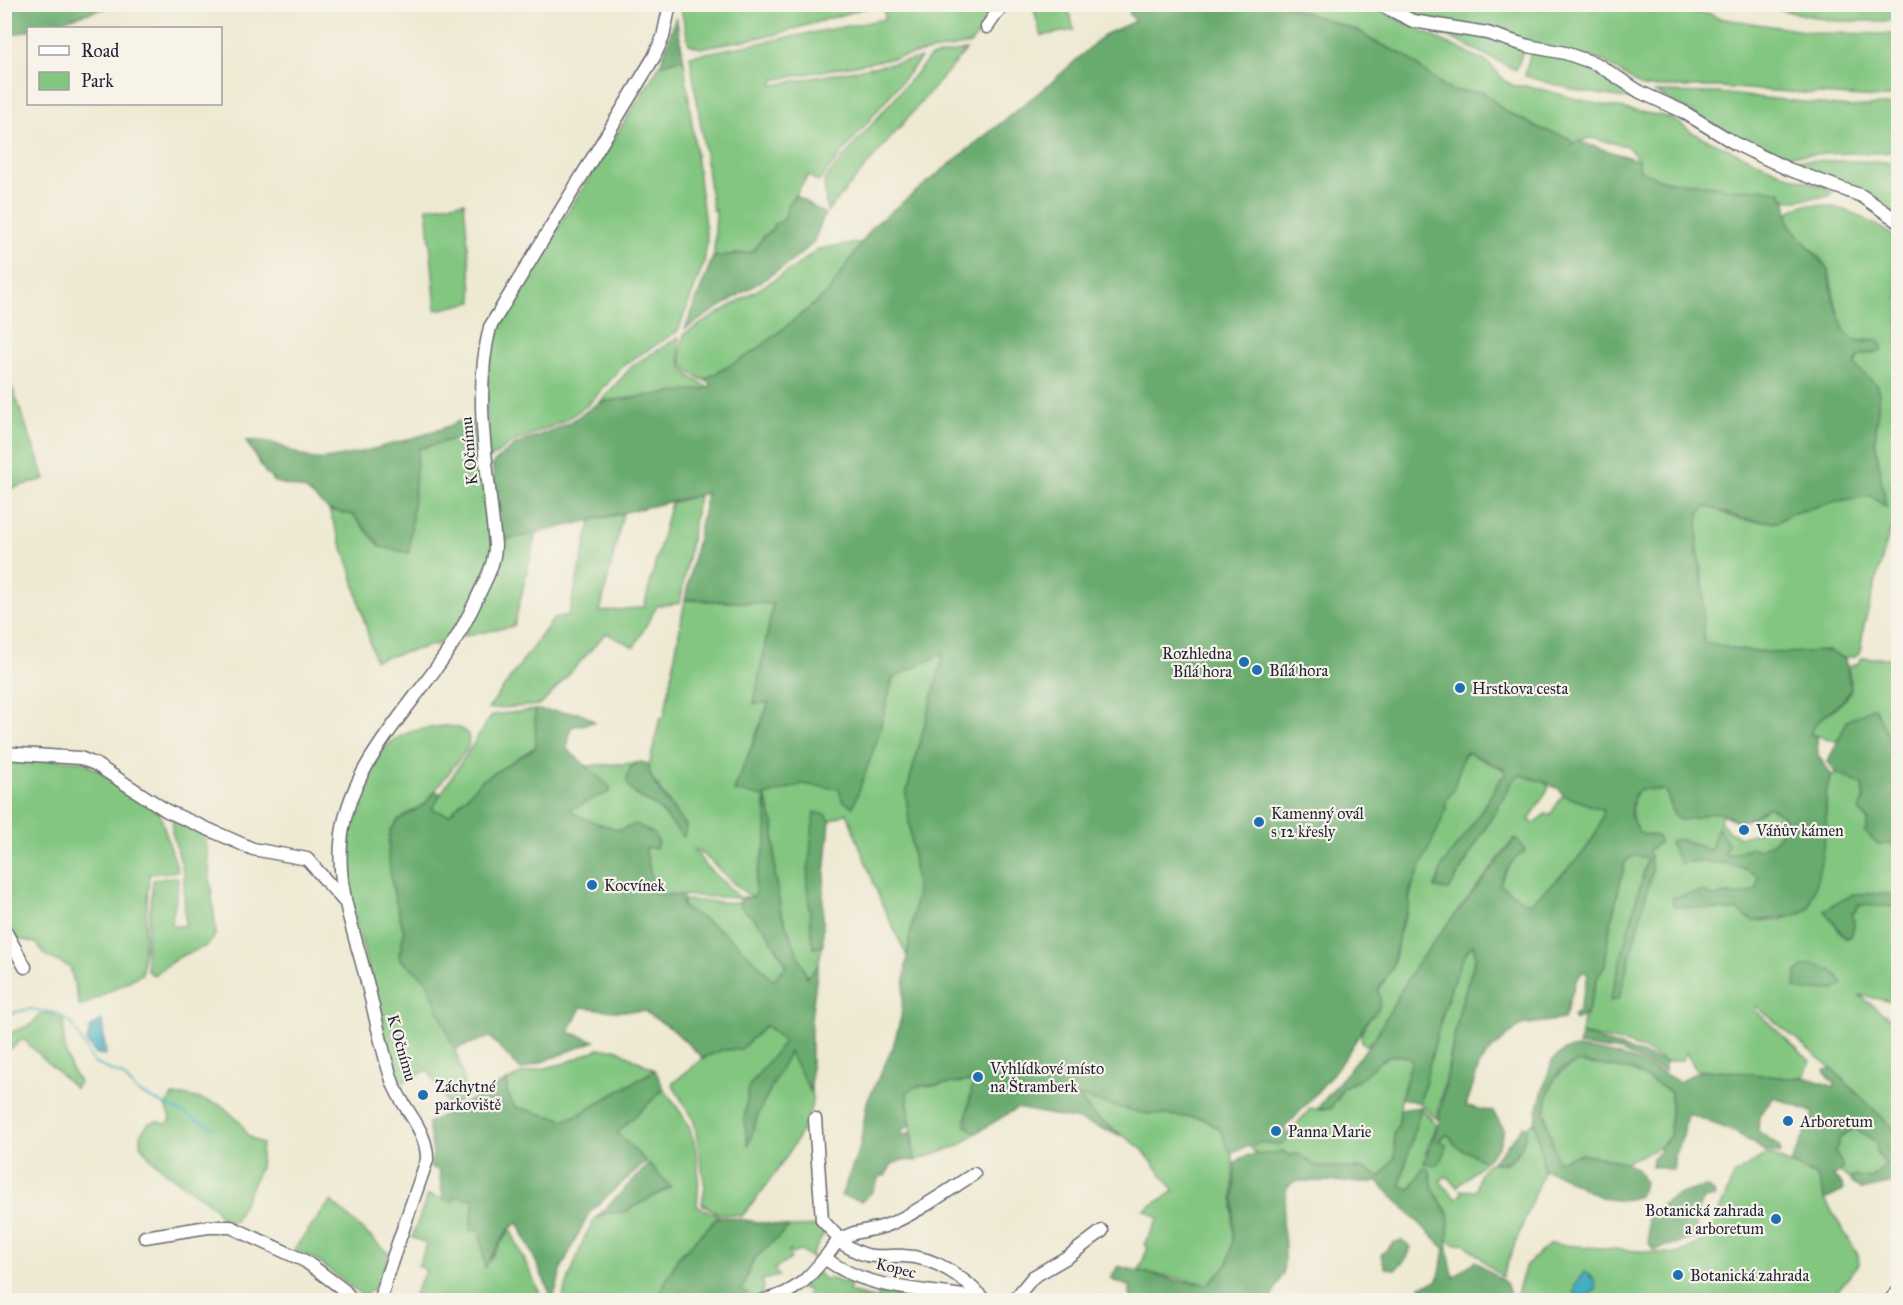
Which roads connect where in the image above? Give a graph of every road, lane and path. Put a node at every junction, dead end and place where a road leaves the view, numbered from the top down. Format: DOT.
graph roads {
  1 [pos="670,4"];
  2 [pos="1003,4"];
  3 [pos="1379,4"];
  4 [pos="987,27"];
  5 [pos="1899,221"];
  6 [pos="4,753"];
  7 [pos="345,902"];
  8 [pos="4,929"];
  9 [pos="26,967"];
  10 [pos="815,1119"];
  11 [pos="974,1174"];
  12 [pos="1102,1231"];
  13 [pos="145,1237"];
  14 [pos="838,1242"];
  15 [pos="825,1258"];
  16 [pos="1899,1292"];
  17 [pos="915,1296"];
  18 [pos="352,1300"];
  19 [pos="381,1300"];
  20 [pos="764,1300"];
  21 [pos="985,1300"];
  22 [pos="1014,1300"];
  23 [pos="1890,1300"];
  1 -- 7 [label="street, K Očnímu"];
  2 -- 4 [label="street"];
  3 -- 5 [label="street"];
  6 -- 7 [label="street, K Očnímu"];
  7 -- 19 [label="street, K Očnímu"];
  8 -- 9 [label="street"];
  10 -- 14 [label="street"];
  11 -- 14 [label="street"];
  12 -- 22 [label="street"];
  13 -- 18 [label="street"];
  14 -- 15 [label="street"];
  14 -- 21 [label="street, Kopec"];
  15 -- 17 [label="street, Kopec"];
  15 -- 20 [label="street"];
  16 -- 23 [label="street"];
  17 -- 21 [label="street, Kopec"];
}
